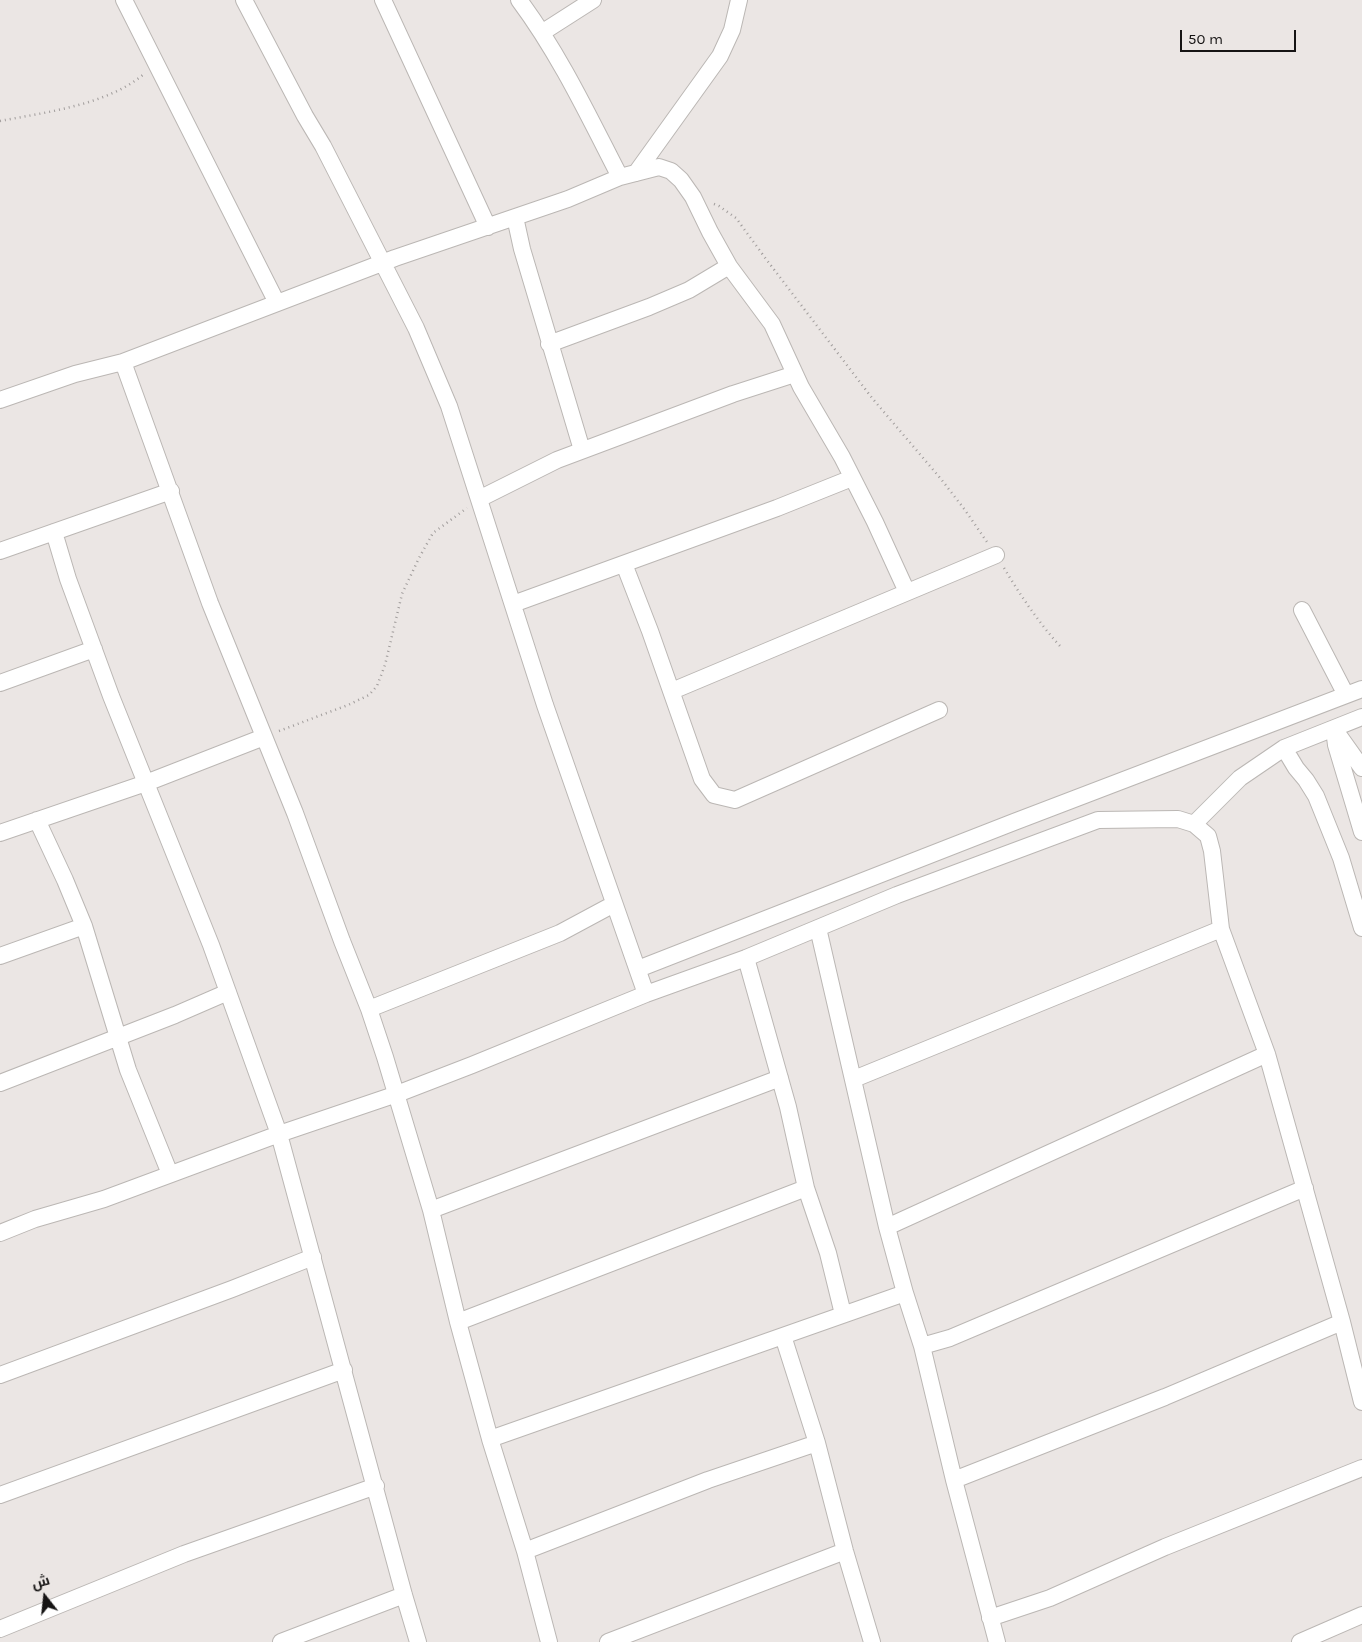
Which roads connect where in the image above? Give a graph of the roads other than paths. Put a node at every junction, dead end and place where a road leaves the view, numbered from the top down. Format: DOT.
graph roads {
  1 [pos="124,0"];
  2 [pos="244,0"];
  3 [pos="383,0"];
  4 [pos="519,0"];
  5 [pos="593,0"];
  6 [pos="739,0"];
  7 [pos="543,32"];
  8 [pos="628,175"];
  9 [pos="515,217"];
  10 [pos="488,227"];
  11 [pos="382,263"];
  12 [pos="729,266"];
  13 [pos="277,303"];
  14 [pos="549,344"];
  15 [pos="123,362"];
  16 [pos="795,374"];
  17 [pos="0,400"];
  18 [pos="582,450"];
  19 [pos="852,478"];
  20 [pos="171,491"];
  21 [pos="479,499"];
  22 [pos="54,532"];
  23 [pos="0,551"];
  24 [pos="996,555"];
  25 [pos="624,564"];
  26 [pos="907,592"];
  27 [pos="513,604"];
  28 [pos="1302,610"];
  29 [pos="94,649"];
  30 [pos="0,683"];
  31 [pos="1362,689"];
  32 [pos="672,691"];
  33 [pos="1346,695"];
  34 [pos="938,710"];
  35 [pos="1360,720"];
  36 [pos="1334,729"];
  37 [pos="264,737"];
  38 [pos="1284,748"];
  39 [pos="1362,768"];
  40 [pos="146,783"];
  41 [pos="1088,794"];
  42 [pos="37,820"];
  43 [pos="1098,820"];
  44 [pos="1194,824"];
  45 [pos="1362,832"];
  46 [pos="0,833"];
  47 [pos="614,904"];
  48 [pos="84,926"];
  49 [pos="818,928"];
  50 [pos="1362,928"];
  51 [pos="1221,929"];
  52 [pos="0,956"];
  53 [pos="746,958"];
  54 [pos="638,969"];
  55 [pos="228,992"];
  56 [pos="646,994"];
  57 [pos="369,1009"];
  58 [pos="117,1036"];
  59 [pos="1267,1054"];
  60 [pos="780,1078"];
  61 [pos="854,1080"];
  62 [pos="0,1083"];
  63 [pos="397,1094"];
  64 [pos="279,1134"];
  65 [pos="170,1174"];
  66 [pos="806,1188"];
  67 [pos="1305,1188"];
  68 [pos="431,1210"];
  69 [pos="887,1227"];
  70 [pos="0,1232"];
  71 [pos="313,1257"];
  72 [pos="905,1293"];
  73 [pos="843,1314"];
  74 [pos="458,1322"];
  75 [pos="1342,1322"];
  76 [pos="783,1336"];
  77 [pos="922,1346"];
  78 [pos="344,1370"];
  79 [pos="0,1375"];
  80 [pos="1362,1402"];
  81 [pos="490,1439"];
  82 [pos="817,1443"];
  83 [pos="1362,1468"];
  84 [pos="954,1480"];
  85 [pos="376,1486"];
  86 [pos="0,1495"];
  87 [pos="525,1551"];
  88 [pos="845,1551"];
  89 [pos="404,1595"];
  90 [pos="1362,1615"];
  91 [pos="990,1618"];
  92 [pos="4,1633"];
  93 [pos="281,1642"];
  94 [pos="418,1642"];
  95 [pos="549,1642"];
  96 [pos="608,1642"];
  97 [pos="872,1642"];
  98 [pos="996,1642"];
  99 [pos="1300,1642"];
  1 -- 13 [label="street"];
  2 -- 11 [label="street"];
  3 -- 10 [label="street"];
  4 -- 7 [label="street"];
  5 -- 7 [label="street"];
  6 -- 8 [label="street"];
  7 -- 8 [label="street"];
  8 -- 9 [label="street"];
  8 -- 12 [label="street"];
  9 -- 10 [label="street"];
  9 -- 14 [label="street"];
  10 -- 11 [label="street"];
  11 -- 13 [label="street"];
  11 -- 21 [label="street"];
  12 -- 14 [label="street"];
  12 -- 16 [label="street"];
  13 -- 15 [label="street"];
  14 -- 18 [label="street"];
  15 -- 17 [label="street"];
  15 -- 20 [label="street"];
  16 -- 18 [label="street"];
  16 -- 19 [label="street"];
  18 -- 21 [label="street"];
  19 -- 25 [label="street"];
  19 -- 26 [label="street"];
  20 -- 22 [label="street"];
  20 -- 37 [label="street"];
  21 -- 27 [label="street"];
  22 -- 23 [label="street"];
  22 -- 29 [label="street"];
  24 -- 26 [label="street"];
  25 -- 27 [label="street"];
  25 -- 32 [label="street"];
  26 -- 32 [label="street"];
  27 -- 47 [label="street"];
  28 -- 33 [label="street"];
  29 -- 30 [label="street"];
  29 -- 40 [label="street"];
  31 -- 33 [label="street"];
  32 -- 34 [label="street"];
  33 -- 41 [label="street"];
  35 -- 36 [label="street"];
  36 -- 38 [label="street"];
  36 -- 39 [label="street"];
  36 -- 45 [label="street"];
  37 -- 40 [label="street"];
  37 -- 57 [label="street"];
  38 -- 44 [label="street"];
  38 -- 50 [label="street"];
  40 -- 42 [label="street"];
  40 -- 55 [label="street"];
  41 -- 43 [label="street"];
  41 -- 54 [label="street"];
  42 -- 46 [label="street"];
  42 -- 48 [label="street"];
  43 -- 44 [label="street"];
  43 -- 49 [label="street"];
  44 -- 51 [label="street"];
  47 -- 54 [label="street"];
  47 -- 57 [label="street"];
  48 -- 52 [label="street"];
  48 -- 58 [label="street"];
  49 -- 53 [label="street"];
  49 -- 61 [label="street"];
  51 -- 59 [label="street"];
  51 -- 61 [label="street"];
  53 -- 56 [label="street"];
  53 -- 60 [label="street"];
  54 -- 56 [label="street"];
  55 -- 58 [label="street"];
  55 -- 64 [label="street"];
  56 -- 63 [label="street"];
  57 -- 63 [label="street"];
  58 -- 62 [label="street"];
  58 -- 65 [label="street"];
  59 -- 67 [label="street"];
  59 -- 69 [label="street"];
  60 -- 66 [label="street"];
  60 -- 68 [label="street"];
  61 -- 69 [label="street"];
  63 -- 64 [label="street"];
  63 -- 68 [label="street"];
  64 -- 65 [label="street"];
  64 -- 71 [label="street"];
  65 -- 70 [label="street"];
  66 -- 73 [label="street"];
  66 -- 74 [label="street"];
  67 -- 75 [label="street"];
  67 -- 77 [label="street"];
  68 -- 74 [label="street"];
  69 -- 72 [label="street"];
  71 -- 78 [label="street"];
  71 -- 79 [label="street"];
  72 -- 73 [label="street"];
  72 -- 77 [label="street"];
  73 -- 76 [label="street"];
  74 -- 81 [label="street"];
  75 -- 80 [label="street"];
  75 -- 84 [label="street"];
  76 -- 81 [label="street"];
  76 -- 82 [label="street"];
  77 -- 84 [label="street"];
  78 -- 85 [label="street"];
  78 -- 86 [label="street"];
  81 -- 87 [label="street"];
  82 -- 87 [label="street"];
  82 -- 88 [label="street"];
  83 -- 91 [label="street"];
  84 -- 91 [label="street"];
  85 -- 89 [label="street"];
  85 -- 92 [label="street"];
  87 -- 95 [label="street"];
  88 -- 96 [label="street"];
  88 -- 97 [label="street"];
  89 -- 93 [label="street"];
  89 -- 94 [label="street"];
  90 -- 99 [label="street"];
  91 -- 98 [label="street"];
}
